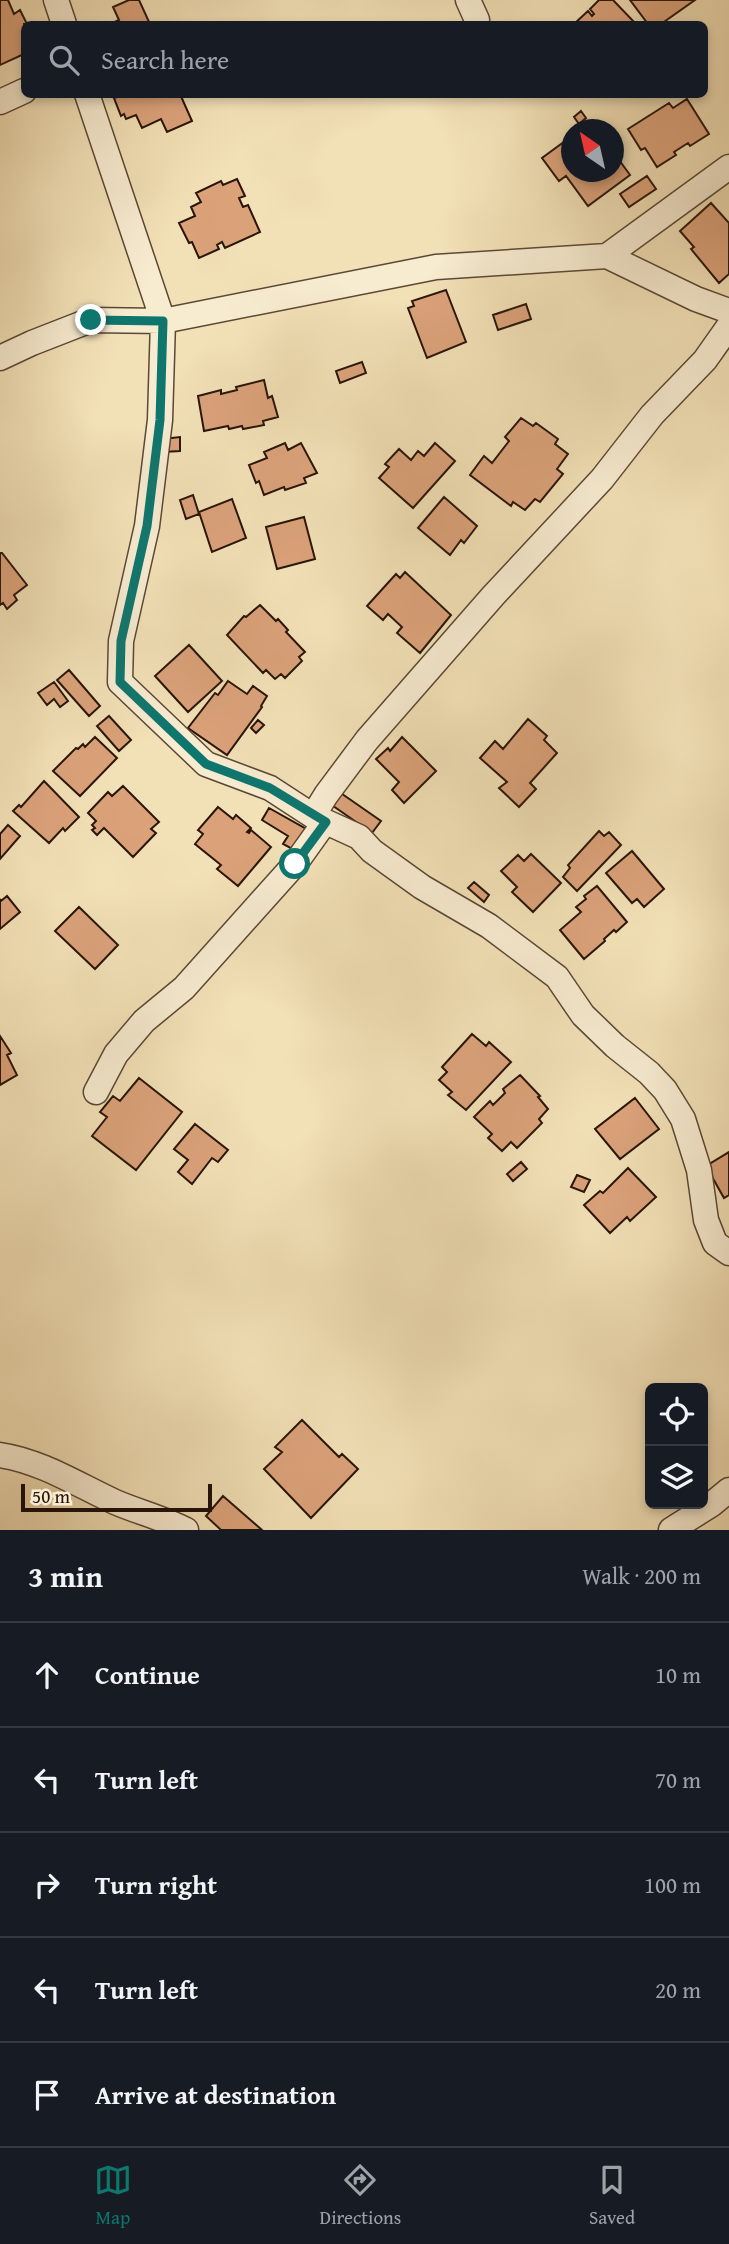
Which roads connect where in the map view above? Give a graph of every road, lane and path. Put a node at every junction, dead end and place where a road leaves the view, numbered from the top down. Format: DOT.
graph roads {
  1 [pos="56,0"];
  2 [pos="63,21"];
  3 [pos="21,92"];
  4 [pos="89,98"];
  5 [pos="0,102"];
  6 [pos="729,167"];
  7 [pos="607,256"];
  8 [pos="729,311"];
  9 [pos="163,321"];
  10 [pos="729,326"];
  11 [pos="0,358"];
  12 [pos="319,819"];
  13 [pos="96,1092"];
  14 [pos="729,1253"];
  15 [pos="0,1455"];
  16 [pos="729,1490"];
  17 [pos="186,1530"];
  18 [pos="671,1530"];
  1 -- 2 [label="street"];
  3 -- 5 [label="street"];
  4 -- 9 [label="street"];
  6 -- 7 [label="street"];
  7 -- 8 [label="street"];
  7 -- 9 [label="street"];
  9 -- 11 [label="street"];
  9 -- 12 [label="street"];
  10 -- 12 [label="street"];
  12 -- 13 [label="street"];
  12 -- 14 [label="street"];
  15 -- 17 [label="street"];
  16 -- 18 [label="street"];
}
